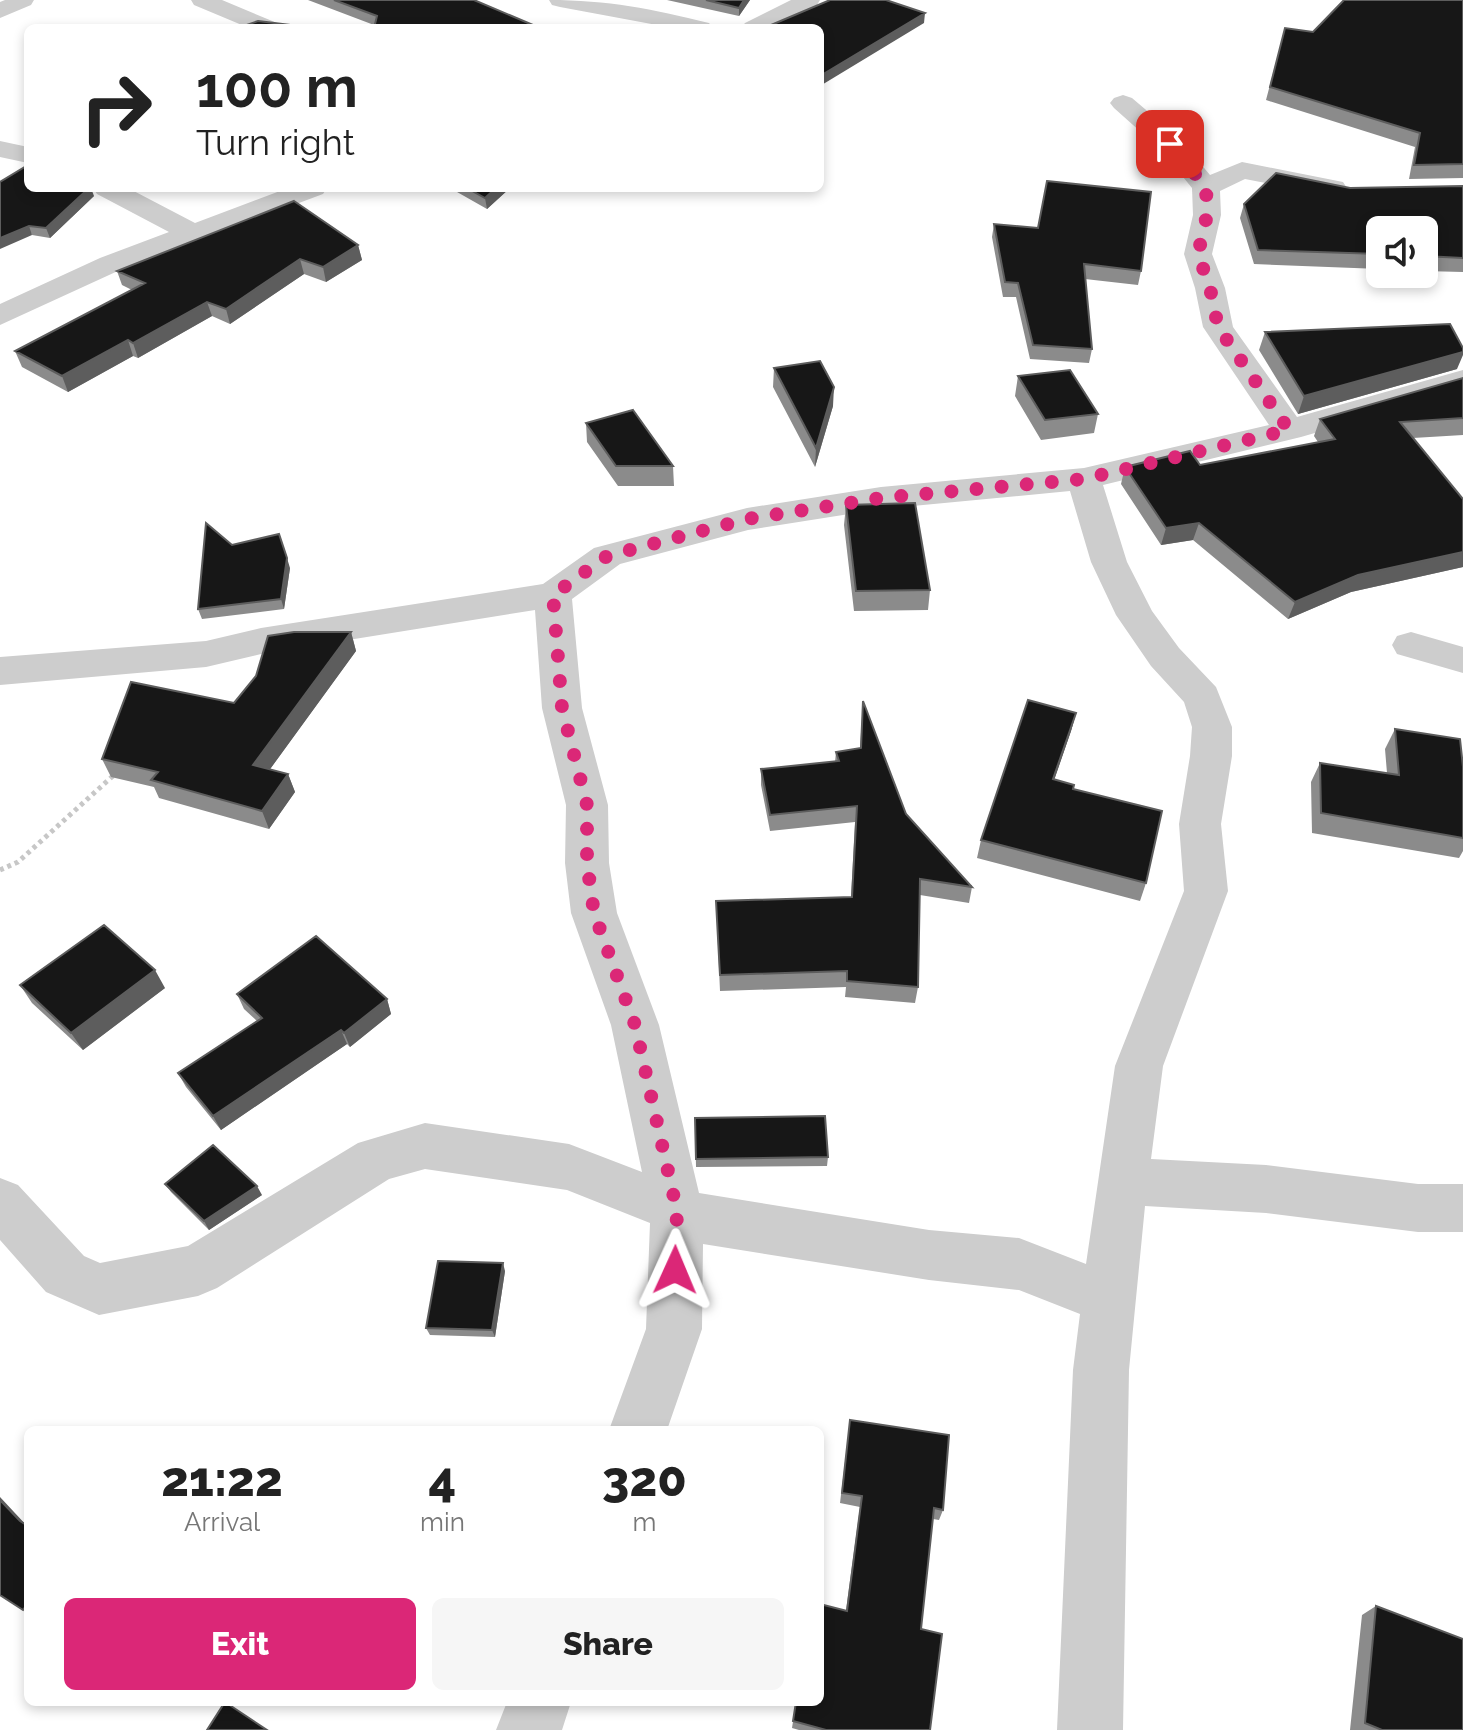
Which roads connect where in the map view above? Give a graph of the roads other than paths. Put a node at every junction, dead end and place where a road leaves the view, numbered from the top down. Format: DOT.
graph roads {
  1 [pos="23,0"];
  2 [pos="202,0"];
  3 [pos="560,0"];
  4 [pos="809,0"];
  5 [pos="0,11"];
  6 [pos="259,24"];
  7 [pos="685,24"];
  8 [pos="761,24"];
  9 [pos="1123,103"];
  10 [pos="0,149"];
  11 [pos="24,154"];
  12 [pos="1206,187"];
  13 [pos="1360,191"];
  14 [pos="115,192"];
  15 [pos="303,192"];
  16 [pos="195,234"];
  17 [pos="0,316"];
  18 [pos="1463,380"];
  19 [pos="1289,430"];
  20 [pos="1084,479"];
  21 [pos="553,595"];
  22 [pos="1411,645"];
  23 [pos="1463,660"];
  24 [pos="0,671"];
  25 [pos="1122,1181"];
  26 [pos="0,1202"];
  27 [pos="1463,1208"];
  28 [pos="677,1211"];
  29 [pos="1108,1299"];
  30 [pos="639,1426"];
  31 [pos="538,1706"];
  32 [pos="529,1730"];
  33 [pos="1090,1730"];
  1 -- 5 [label="street"];
  2 -- 6 [label="street"];
  3 -- 7 [label="street"];
  4 -- 8 [label="street"];
  9 -- 12 [label="street"];
  10 -- 11 [label="street"];
  12 -- 13 [label="street"];
  12 -- 19 [label="street"];
  14 -- 16 [label="street"];
  15 -- 16 [label="street"];
  16 -- 17 [label="street"];
  18 -- 19 [label="street"];
  19 -- 20 [label="street"];
  20 -- 21 [label="street"];
  20 -- 25 [label="street"];
  21 -- 24 [label="street"];
  21 -- 28 [label="street"];
  22 -- 23 [label="street"];
  25 -- 27 [label="street"];
  25 -- 29 [label="street"];
  26 -- 28 [label="street"];
  28 -- 29 [label="street"];
  28 -- 30 [label="street"];
  29 -- 33 [label="street"];
  31 -- 32 [label="street"];
}
